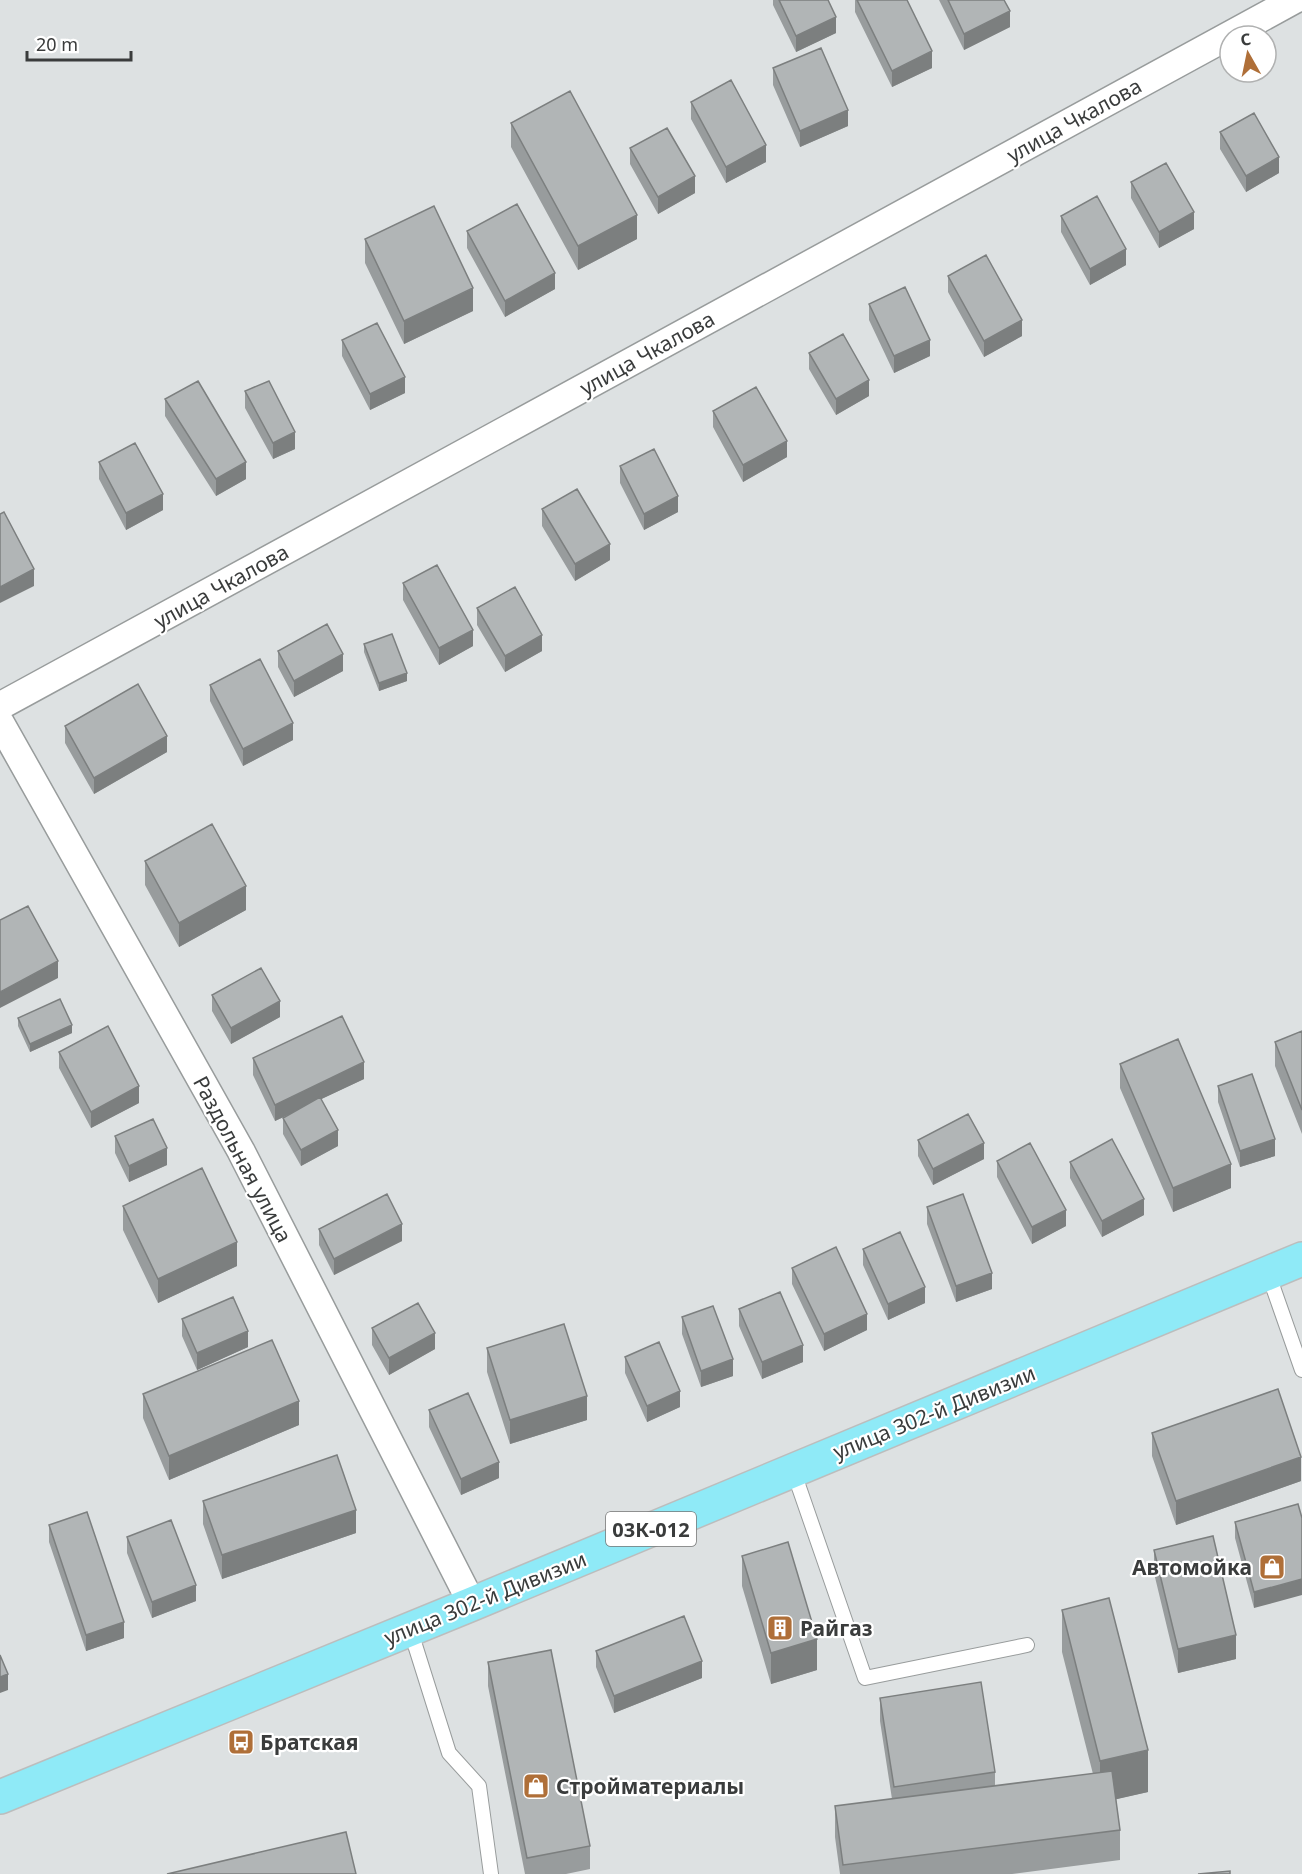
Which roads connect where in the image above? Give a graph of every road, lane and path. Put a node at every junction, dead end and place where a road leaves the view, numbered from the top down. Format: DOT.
graph roads {
  1 [pos="1294,0"];
  2 [pos="0,706"];
  3 [pos="0,722"];
  4 [pos="1302,1259"];
  5 [pos="1268,1274"];
  6 [pos="1302,1370"];
  7 [pos="793,1470"];
  8 [pos="472,1604"];
  9 [pos="410,1629"];
  10 [pos="1027,1646"];
  11 [pos="0,1797"];
  12 [pos="491,1874"];
  1 -- 2 [label="street, улица Чкалова"];
  3 -- 8 [label="street, Раздольная улица"];
  4 -- 5 [label="main road, улица 302-й Дивизии / 03К-012"];
  5 -- 6 [label="lane"];
  5 -- 7 [label="main road, улица 302-й Дивизии / 03К-012"];
  7 -- 8 [label="main road, улица 302-й Дивизии / 03К-012"];
  7 -- 10 [label="lane"];
  8 -- 9 [label="main road, улица 302-й Дивизии / 03К-012"];
  9 -- 11 [label="main road, улица 302-й Дивизии / 03К-012"];
  9 -- 12 [label="lane"];
}
